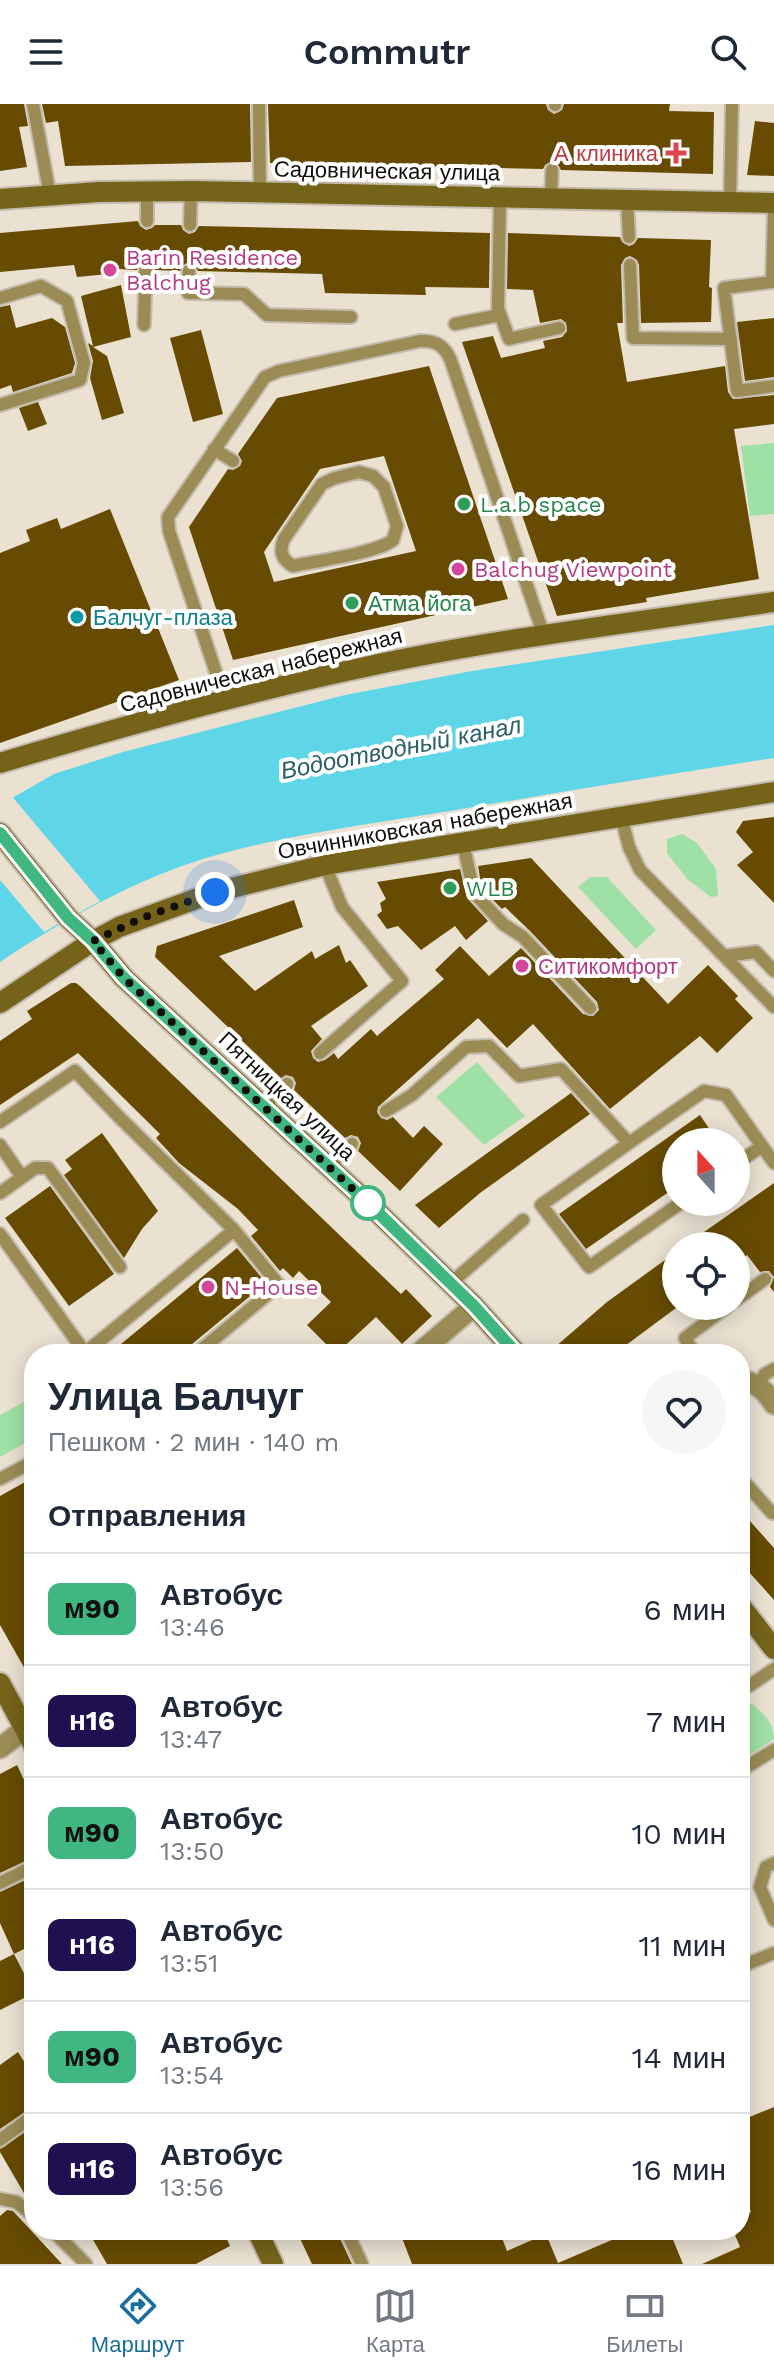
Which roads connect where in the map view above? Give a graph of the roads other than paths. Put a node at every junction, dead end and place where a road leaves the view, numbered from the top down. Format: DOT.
graph roads {
  1 [pos="33,104"];
  2 [pos="259,104"];
  3 [pos="732,104"];
  4 [pos="552,170"];
  5 [pos="147,191"];
  6 [pos="191,191"];
  7 [pos="260,193"];
  8 [pos="50,195"];
  9 [pos="500,197"];
  10 [pos="551,198"];
  11 [pos="0,199"];
  12 [pos="627,200"];
  13 [pos="730,202"];
  14 [pos="774,206"];
  15 [pos="147,221"];
  16 [pos="190,225"];
  17 [pos="629,237"];
  18 [pos="146,258"];
  19 [pos="630,265"];
  20 [pos="189,271"];
  21 [pos="0,298"];
  22 [pos="500,315"];
  23 [pos="351,317"];
  24 [pos="455,324"];
  25 [pos="144,325"];
  26 [pos="559,328"];
  27 [pos="731,339"];
  28 [pos="774,386"];
  29 [pos="0,405"];
  30 [pos="214,449"];
  31 [pos="233,461"];
  32 [pos="300,507"];
  33 [pos="774,602"];
  34 [pos="544,636"];
  35 [pos="225,700"];
  36 [pos="0,763"];
  37 [pos="774,792"];
  38 [pos="621,816"];
  39 [pos="0,833"];
  40 [pos="463,843"];
  41 [pos="325,865"];
  42 [pos="93,941"];
  43 [pos="724,956"];
  44 [pos="774,971"];
  45 [pos="0,1003"];
  46 [pos="774,1007"];
  47 [pos="590,1008"];
  48 [pos="320,1053"];
  49 [pos="287,1084"];
  50 [pos="264,1106"];
  51 [pos="386,1111"];
  52 [pos="0,1122"];
  53 [pos="629,1143"];
  54 [pos="352,1144"];
  55 [pos="0,1145"];
  56 [pos="762,1146"];
  57 [pos="750,1154"];
  58 [pos="774,1163"];
  59 [pos="328,1167"];
  60 [pos="22,1177"];
  61 [pos="0,1193"];
  62 [pos="662,1216"];
  63 [pos="523,1220"];
  64 [pos="234,1230"];
  65 [pos="0,1234"];
  66 [pos="120,1267"];
  67 [pos="765,1279"];
  68 [pos="451,1283"];
  69 [pos="750,1290"];
  70 [pos="474,1306"];
  71 [pos="709,1320"];
  72 [pos="79,1344"];
  73 [pos="98,1344"];
  74 [pos="208,1344"];
  75 [pos="430,1344"];
  76 [pos="508,1344"];
  77 [pos="689,1344"];
  78 [pos="774,1369"];
  79 [pos="750,1382"];
  80 [pos="750,1383"];
  81 [pos="774,1404"];
  82 [pos="24,1466"];
  83 [pos="0,1479"];
  84 [pos="750,1488"];
  85 [pos="773,1514"];
  86 [pos="750,1618"];
  87 [pos="774,1649"];
  88 [pos="774,1669"];
  89 [pos="0,1683"];
  90 [pos="750,1685"];
  91 [pos="24,1727"];
  92 [pos="24,1740"];
  93 [pos="0,1748"];
  94 [pos="774,1750"];
  95 [pos="750,1765"];
  96 [pos="774,1863"];
  97 [pos="24,1871"];
  98 [pos="0,1883"];
  99 [pos="774,1920"];
  100 [pos="774,1953"];
  101 [pos="750,1963"];
  102 [pos="24,2122"];
  103 [pos="0,2140"];
  104 [pos="0,2199"];
  105 [pos="24,2208"];
  106 [pos="63,2240"];
  107 [pos="262,2240"];
  108 [pos="351,2240"];
  109 [pos="86,2264"];
  110 [pos="273,2264"];
  111 [pos="362,2264"];
  1 -- 8 [label="lane"];
  2 -- 7 [label="lane"];
  3 -- 13 [label="lane"];
  4 -- 10 [label="lane"];
  5 -- 6 [label="street, Садовническая улица"];
  5 -- 8 [label="street, Садовническая улица"];
  5 -- 15 [label="lane"];
  6 -- 7 [label="street, Садовническая улица"];
  6 -- 16 [label="lane"];
  7 -- 9 [label="street, Садовническая улица"];
  8 -- 11 [label="street, Садовническая улица"];
  9 -- 10 [label="street, Садовническая улица"];
  9 -- 22 [label="lane"];
  10 -- 12 [label="street, Садовническая улица"];
  12 -- 13 [label="street, Садовническая улица"];
  12 -- 17 [label="lane"];
  13 -- 14 [label="street, Садовническая улица"];
  14 -- 27 [label="lane"];
  18 -- 25 [label="lane"];
  19 -- 27 [label="lane"];
  20 -- 23 [label="lane"];
  21 -- 29 [label="lane"];
  22 -- 24 [label="lane"];
  22 -- 26 [label="lane"];
  27 -- 28 [label="lane"];
  30 -- 31 [label="lane"];
  30 -- 34 [label="lane"];
  30 -- 35 [label="lane"];
  32 -- 32 [label="lane"];
  33 -- 34 [label="street, Садовническая набережная"];
  34 -- 35 [label="street, Садовническая набережная"];
  35 -- 36 [label="street, Садовническая набережная"];
  37 -- 38 [label="street, Овчинниковская набережная"];
  38 -- 40 [label="street, Овчинниковская набережная"];
  38 -- 43 [label="lane"];
  39 -- 42 [label="street, Пятницкая улица"];
  40 -- 41 [label="street, Овчинниковская набережная"];
  40 -- 47 [label="lane"];
  41 -- 42 [label="street, Овчинниковская набережная"];
  41 -- 48 [label="lane"];
  42 -- 45 [label="street, Овчинниковская набережная"];
  42 -- 50 [label="street, Пятницкая улица"];
  43 -- 44 [label="lane"];
  43 -- 46 [label="lane"];
  49 -- 50 [label="lane"];
  50 -- 59 [label="street, Пятницкая улица"];
  51 -- 53 [label="lane"];
  52 -- 64 [label="lane"];
  53 -- 56 [label="lane"];
  53 -- 62 [label="lane"];
  54 -- 59 [label="lane"];
  55 -- 60 [label="lane"];
  56 -- 57 [label="lane"];
  56 -- 58 [label="lane"];
  59 -- 68 [label="street, Пятницкая улица"];
  60 -- 61 [label="lane"];
  60 -- 66 [label="lane"];
  63 -- 68 [label="lane"];
  64 -- 73 [label="lane"];
  64 -- 74 [label="lane"];
  65 -- 72 [label="lane"];
  67 -- 69 [label="lane"];
  68 -- 70 [label="street, Пятницкая улица"];
  70 -- 75 [label="street"];
  70 -- 76 [label="street, Пятницкая улица"];
  71 -- 77 [label="lane"];
  78 -- 79 [label="lane"];
  80 -- 81 [label="street"];
  82 -- 83 [label="lane"];
  84 -- 85 [label="lane"];
  86 -- 87 [label="street"];
  88 -- 90 [label="lane"];
  89 -- 91 [label="street"];
  92 -- 93 [label="street"];
  94 -- 95 [label="lane"];
  96 -- 99 [label="lane"];
  97 -- 98 [label="lane"];
  100 -- 101 [label="lane"];
  102 -- 103 [label="lane"];
  104 -- 105 [label="lane"];
  106 -- 109 [label="lane"];
  107 -- 110 [label="street"];
  108 -- 111 [label="lane"];
}
